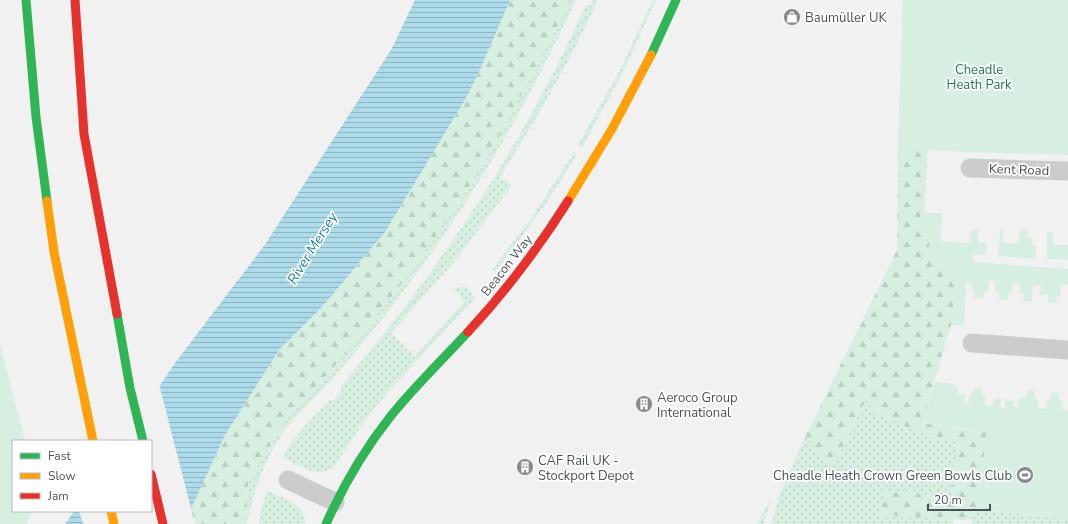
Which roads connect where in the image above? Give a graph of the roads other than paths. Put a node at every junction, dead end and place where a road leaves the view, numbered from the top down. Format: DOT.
graph roads {
  1 [pos="26,0"];
  2 [pos="75,0"];
  3 [pos="676,0"];
  4 [pos="970,168"];
  5 [pos="1068,171"];
  6 [pos="972,343"];
  7 [pos="1068,350"];
  8 [pos="93,440"];
  9 [pos="143,440"];
  10 [pos="152,478"];
  11 [pos="288,480"];
  12 [pos="335,502"];
  13 [pos="111,512"];
  14 [pos="114,524"];
  15 [pos="163,524"];
  16 [pos="326,524"];
  1 -- 8 [label="main road"];
  2 -- 9 [label="main road"];
  3 -- 12 [label="main road, Beacon Way"];
  4 -- 5 [label="street, Kent Road"];
  6 -- 7 [label="street"];
  10 -- 15 [label="main road"];
  11 -- 12 [label="street"];
  12 -- 16 [label="main road, Beacon Way"];
  13 -- 14 [label="main road"];
}
